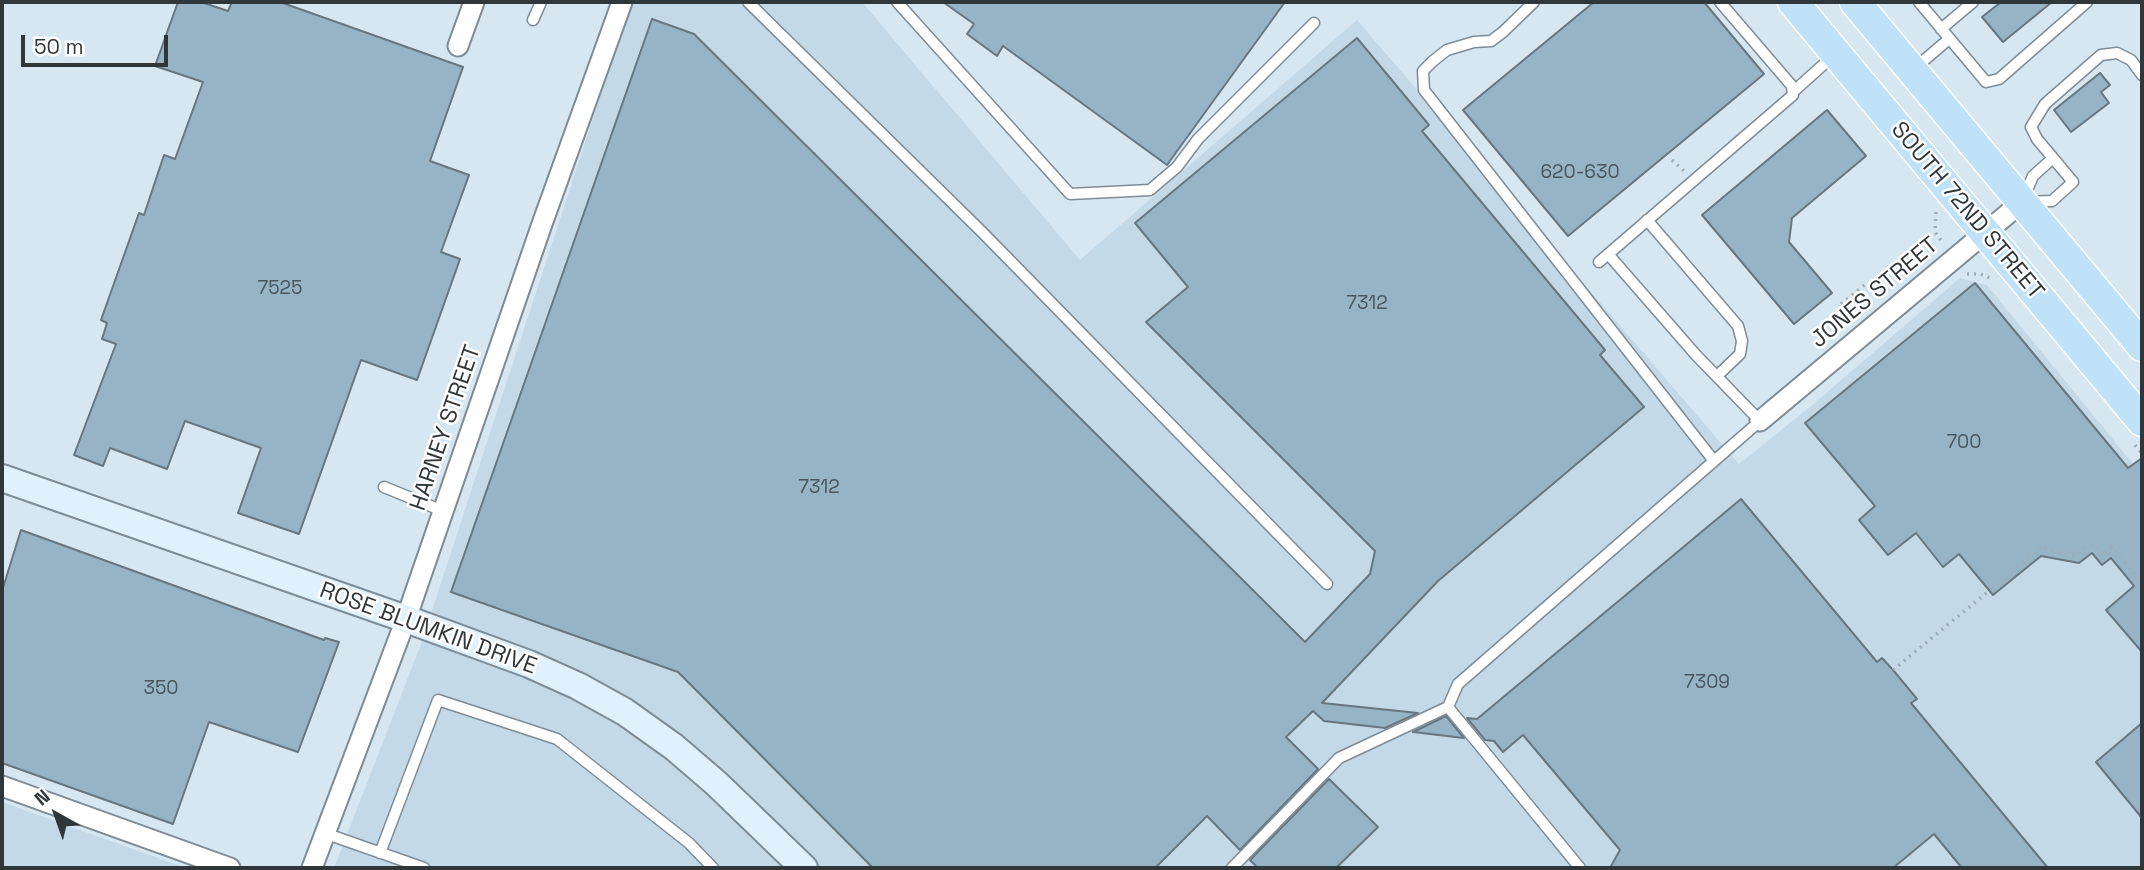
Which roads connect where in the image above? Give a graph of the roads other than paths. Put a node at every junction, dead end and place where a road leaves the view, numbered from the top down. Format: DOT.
graph roads {
  1 [pos="474,2"];
  2 [pos="541,2"];
  3 [pos="622,2"];
  4 [pos="748,2"];
  5 [pos="897,2"];
  6 [pos="1534,2"];
  7 [pos="1720,2"];
  8 [pos="1793,2"];
  9 [pos="1855,2"];
  10 [pos="1919,2"];
  11 [pos="1973,2"];
  12 [pos="2087,2"];
  13 [pos="533,20"];
  14 [pos="1314,23"];
  15 [pos="1941,29"];
  16 [pos="1950,39"];
  17 [pos="458,46"];
  18 [pos="1836,53"];
  19 [pos="1912,71"];
  20 [pos="2142,75"];
  21 [pos="1794,91"];
  22 [pos="2053,158"];
  23 [pos="2022,202"];
  24 [pos="1647,220"];
  25 [pos="1985,233"];
  26 [pos="1608,254"];
  27 [pos="1599,262"];
  28 [pos="2142,346"];
  29 [pos="1717,376"];
  30 [pos="1759,421"];
  31 [pos="2142,421"];
  32 [pos="1714,461"];
  33 [pos="2,480"];
  34 [pos="384,487"];
  35 [pos="443,511"];
  36 [pos="1327,584"];
  37 [pos="406,619"];
  38 [pos="1448,707"];
  39 [pos="2,786"];
  40 [pos="327,834"];
  41 [pos="380,853"];
  42 [pos="230,868"];
  43 [pos="312,868"];
  44 [pos="424,868"];
  45 [pos="713,868"];
  46 [pos="804,868"];
  47 [pos="1232,868"];
  48 [pos="1580,868"];
  1 -- 17 [label="street"];
  2 -- 13 [label="lane"];
  3 -- 35 [label="street, HARNEY STREET"];
  4 -- 36 [label="lane"];
  5 -- 14 [label="lane"];
  6 -- 32 [label="lane"];
  7 -- 21 [label="lane"];
  8 -- 18 [label="main road, SOUTH 72ND STREET"];
  9 -- 19 [label="main road, SOUTH 72ND STREET"];
  10 -- 15 [label="lane"];
  11 -- 15 [label="lane"];
  12 -- 16 [label="lane"];
  15 -- 16 [label="lane"];
  16 -- 19 [label="lane"];
  18 -- 21 [label="lane"];
  18 -- 25 [label="main road, SOUTH 72ND STREET"];
  19 -- 23 [label="main road, SOUTH 72ND STREET"];
  20 -- 22 [label="lane"];
  21 -- 24 [label="lane"];
  22 -- 23 [label="lane"];
  22 -- 23 [label="lane"];
  23 -- 25 [label="street, JONES STREET"];
  23 -- 28 [label="main road, SOUTH 72ND STREET"];
  24 -- 26 [label="lane"];
  24 -- 29 [label="lane"];
  25 -- 30 [label="street, JONES STREET"];
  25 -- 31 [label="main road, SOUTH 72ND STREET"];
  26 -- 27 [label="lane"];
  26 -- 29 [label="lane"];
  29 -- 30 [label="lane"];
  30 -- 32 [label="lane"];
  32 -- 38 [label="lane"];
  33 -- 37 [label="main road, ROSE BLUMKIN DRIVE"];
  34 -- 35 [label="lane"];
  35 -- 37 [label="street, HARNEY STREET"];
  37 -- 40 [label="street, HARNEY STREET"];
  37 -- 46 [label="main road, ROSE BLUMKIN DRIVE"];
  38 -- 47 [label="lane"];
  38 -- 48 [label="lane"];
  39 -- 42 [label="street"];
  40 -- 41 [label="lane"];
  40 -- 43 [label="street, HARNEY STREET"];
  41 -- 44 [label="lane"];
  41 -- 45 [label="lane"];
}
